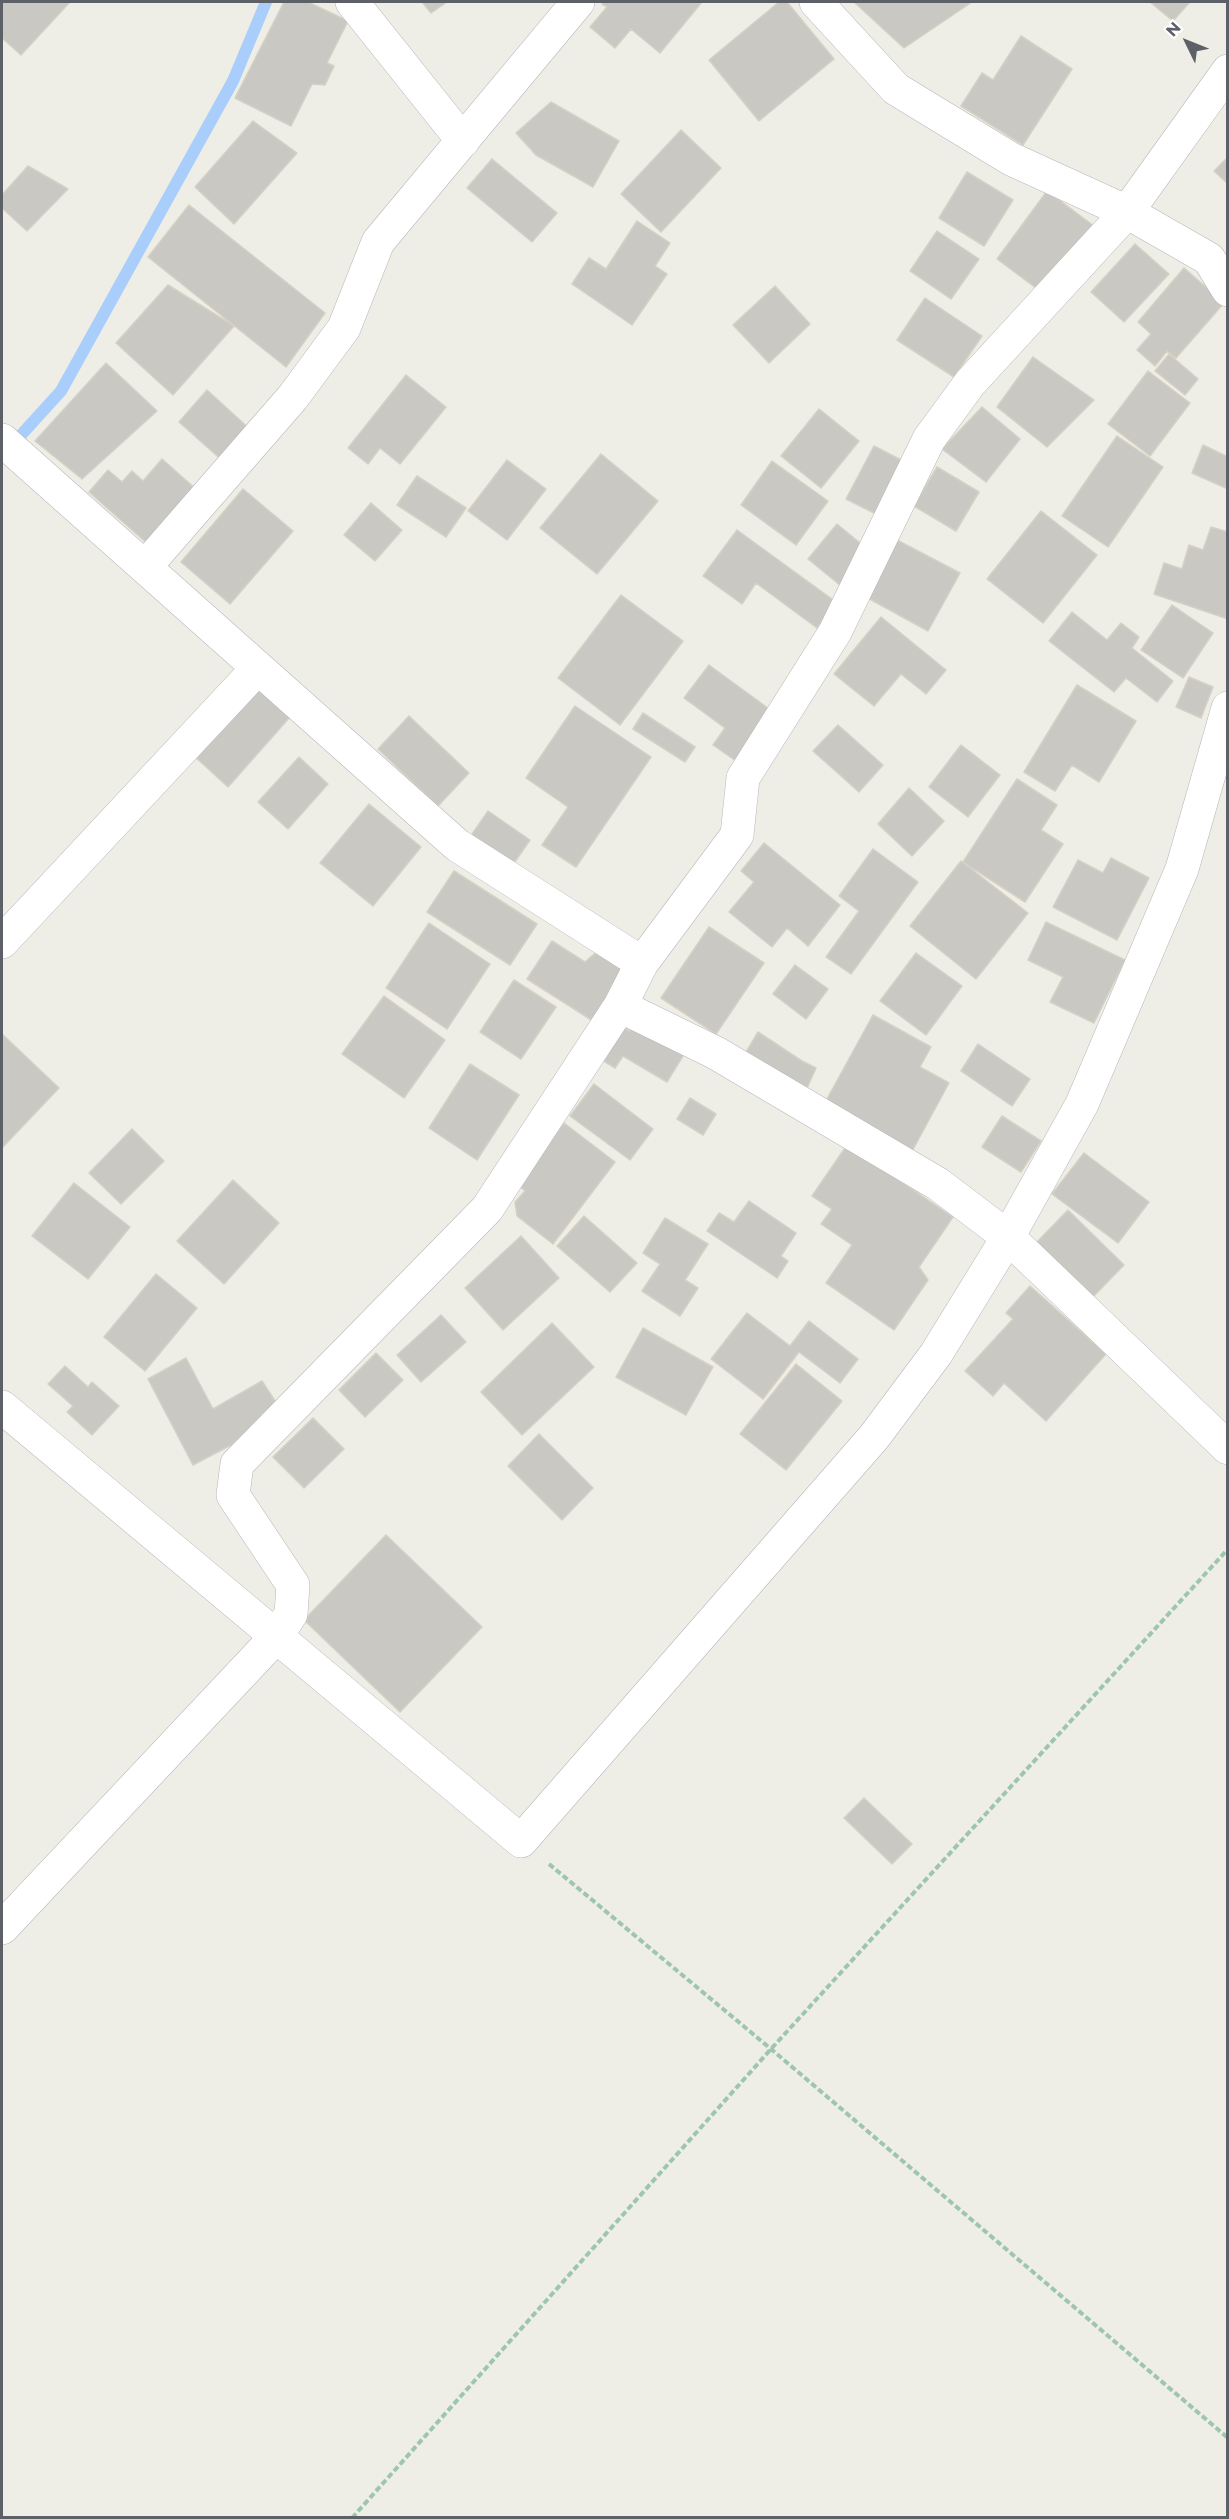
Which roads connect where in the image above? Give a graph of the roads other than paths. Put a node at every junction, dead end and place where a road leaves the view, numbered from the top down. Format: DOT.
graph roads {
  1 [pos="352,2"];
  2 [pos="578,2"];
  3 [pos="816,2"];
  4 [pos="1227,71"];
  5 [pos="462,141"];
  6 [pos="1126,212"];
  7 [pos="1227,290"];
  8 [pos="2,440"];
  9 [pos="145,567"];
  10 [pos="257,669"];
  11 [pos="1227,708"];
  12 [pos="2,942"];
  13 [pos="642,963"];
  14 [pos="620,1006"];
  15 [pos="1008,1237"];
  16 [pos="2,1407"];
  17 [pos="1227,1448"];
  18 [pos="276,1637"];
  19 [pos="2,1928"];
  1 -- 5 [label="street"];
  2 -- 5 [label="street"];
  3 -- 6 [label="street"];
  4 -- 6 [label="street"];
  5 -- 9 [label="street"];
  6 -- 7 [label="street"];
  6 -- 13 [label="street"];
  8 -- 9 [label="street"];
  9 -- 10 [label="street"];
  10 -- 12 [label="street"];
  10 -- 13 [label="street"];
  11 -- 15 [label="street"];
  13 -- 14 [label="street"];
  14 -- 15 [label="street"];
  14 -- 18 [label="street"];
  15 -- 17 [label="street"];
  15 -- 18 [label="street"];
  16 -- 18 [label="street"];
  18 -- 19 [label="street"];
}
